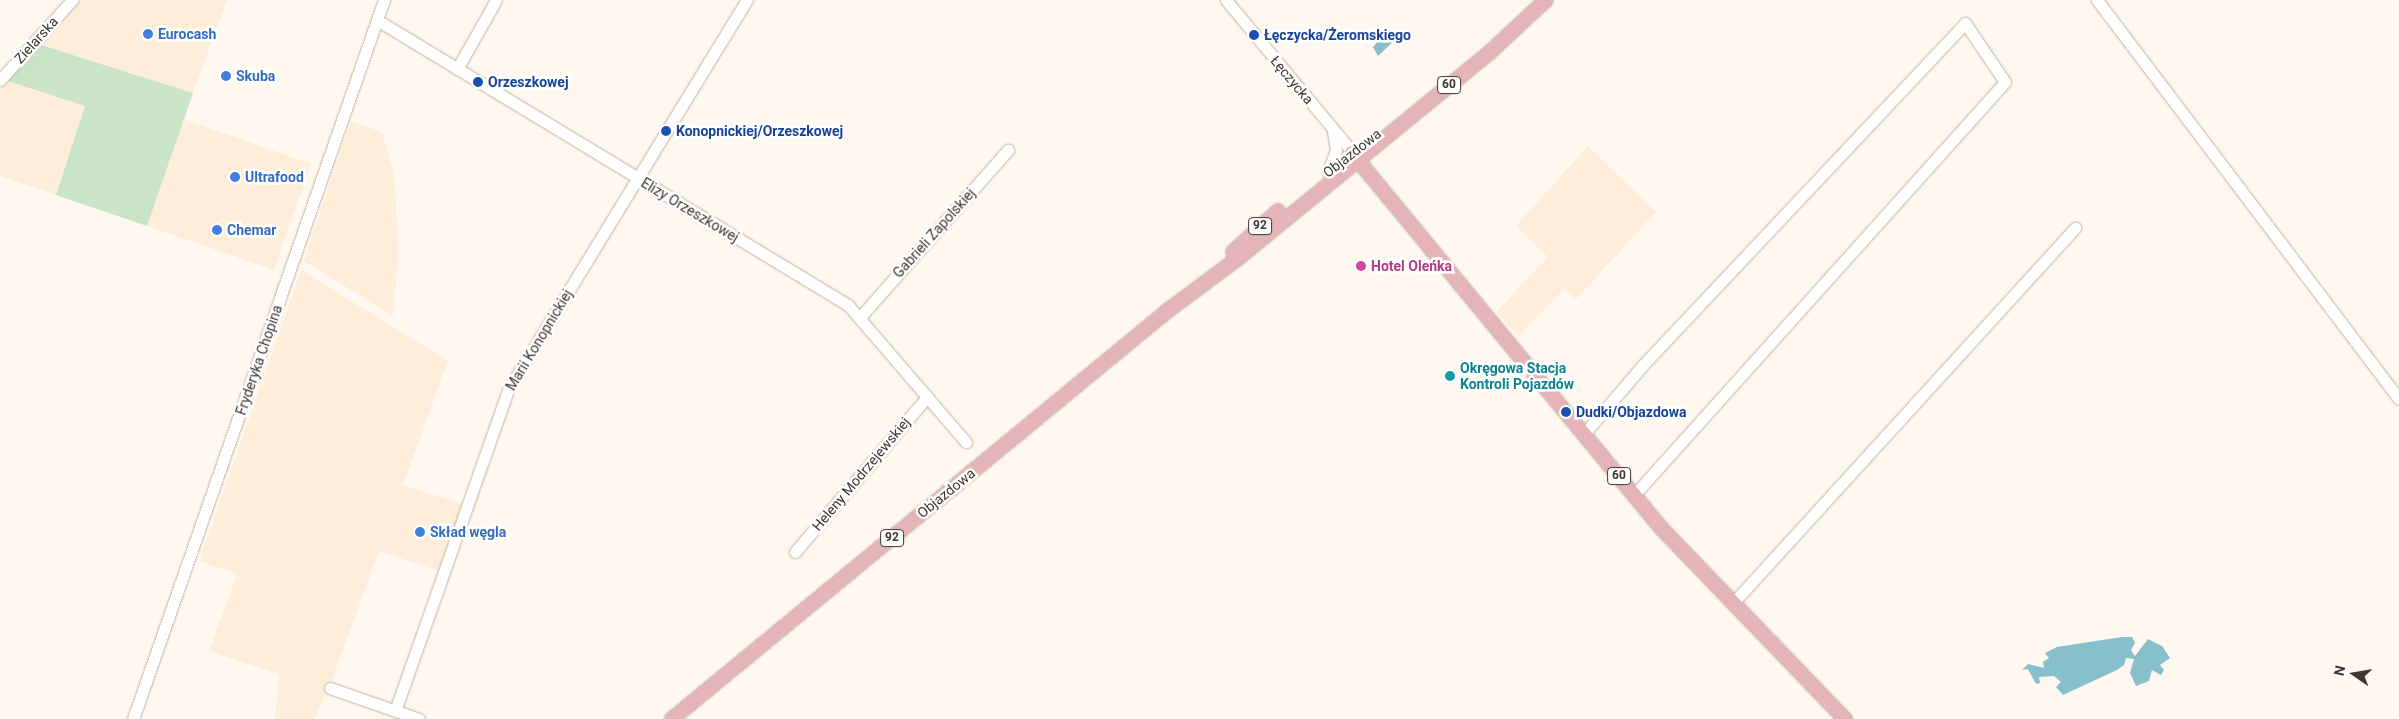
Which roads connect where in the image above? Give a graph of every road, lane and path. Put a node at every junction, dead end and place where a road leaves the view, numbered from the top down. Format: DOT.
graph roads {
  1 [pos="72,0"];
  2 [pos="384,0"];
  3 [pos="496,0"];
  4 [pos="747,0"];
  5 [pos="1226,0"];
  6 [pos="2097,0"];
  7 [pos="1542,4"];
  8 [pos="377,20"];
  9 [pos="457,69"];
  10 [pos="0,80"];
  11 [pos="1333,128"];
  12 [pos="1008,150"];
  13 [pos="1355,156"];
  14 [pos="1328,172"];
  15 [pos="637,178"];
  16 [pos="2075,228"];
  17 [pos="1174,306"];
  18 [pos="861,316"];
  19 [pos="927,396"];
  20 [pos="2399,399"];
  21 [pos="1584,434"];
  22 [pos="966,442"];
  23 [pos="1634,495"];
  24 [pos="795,552"];
  25 [pos="1733,603"];
  26 [pos="330,688"];
  27 [pos="395,711"];
  28 [pos="133,719"];
  29 [pos="419,719"];
  30 [pos="672,719"];
  31 [pos="1845,719"];
  1 -- 10 [label="street, Zielarska"];
  2 -- 8 [label="street, Fryderyka Chopina"];
  3 -- 9 [label="street"];
  4 -- 15 [label="street, Marii Konopnickiej"];
  5 -- 11 [label="street, Łęczycka"];
  6 -- 20 [label="street"];
  7 -- 13 [label="main road, Objazdowa / 60"];
  8 -- 9 [label="street, Elizy Orzeszkowej"];
  8 -- 28 [label="street, Fryderyka Chopina"];
  9 -- 15 [label="street, Elizy Orzeszkowej"];
  11 -- 13 [label="street, Łęczycka"];
  11 -- 14 [label="street"];
  12 -- 18 [label="street, Gabrieli Zapolskiej"];
  13 -- 14 [label="main road, Objazdowa / 92"];
  13 -- 17 [label="main road, Objazdowa / 92"];
  13 -- 21 [label="main road, 60"];
  14 -- 17 [label="main road, Objazdowa / 92"];
  15 -- 18 [label="street, Elizy Orzeszkowej"];
  15 -- 27 [label="street, Marii Konopnickiej"];
  16 -- 25 [label="street"];
  17 -- 30 [label="main road, Objazdowa / 92"];
  18 -- 19 [label="street, Elizy Orzeszkowej"];
  19 -- 22 [label="street, Elizy Orzeszkowej"];
  19 -- 24 [label="street, Heleny Modrzejewskiej"];
  21 -- 23 [label="main road, 60"];
  21 -- 23 [label="street"];
  23 -- 25 [label="main road, 60"];
  25 -- 31 [label="main road, 60"];
  26 -- 27 [label="street"];
  27 -- 29 [label="street"];
}
